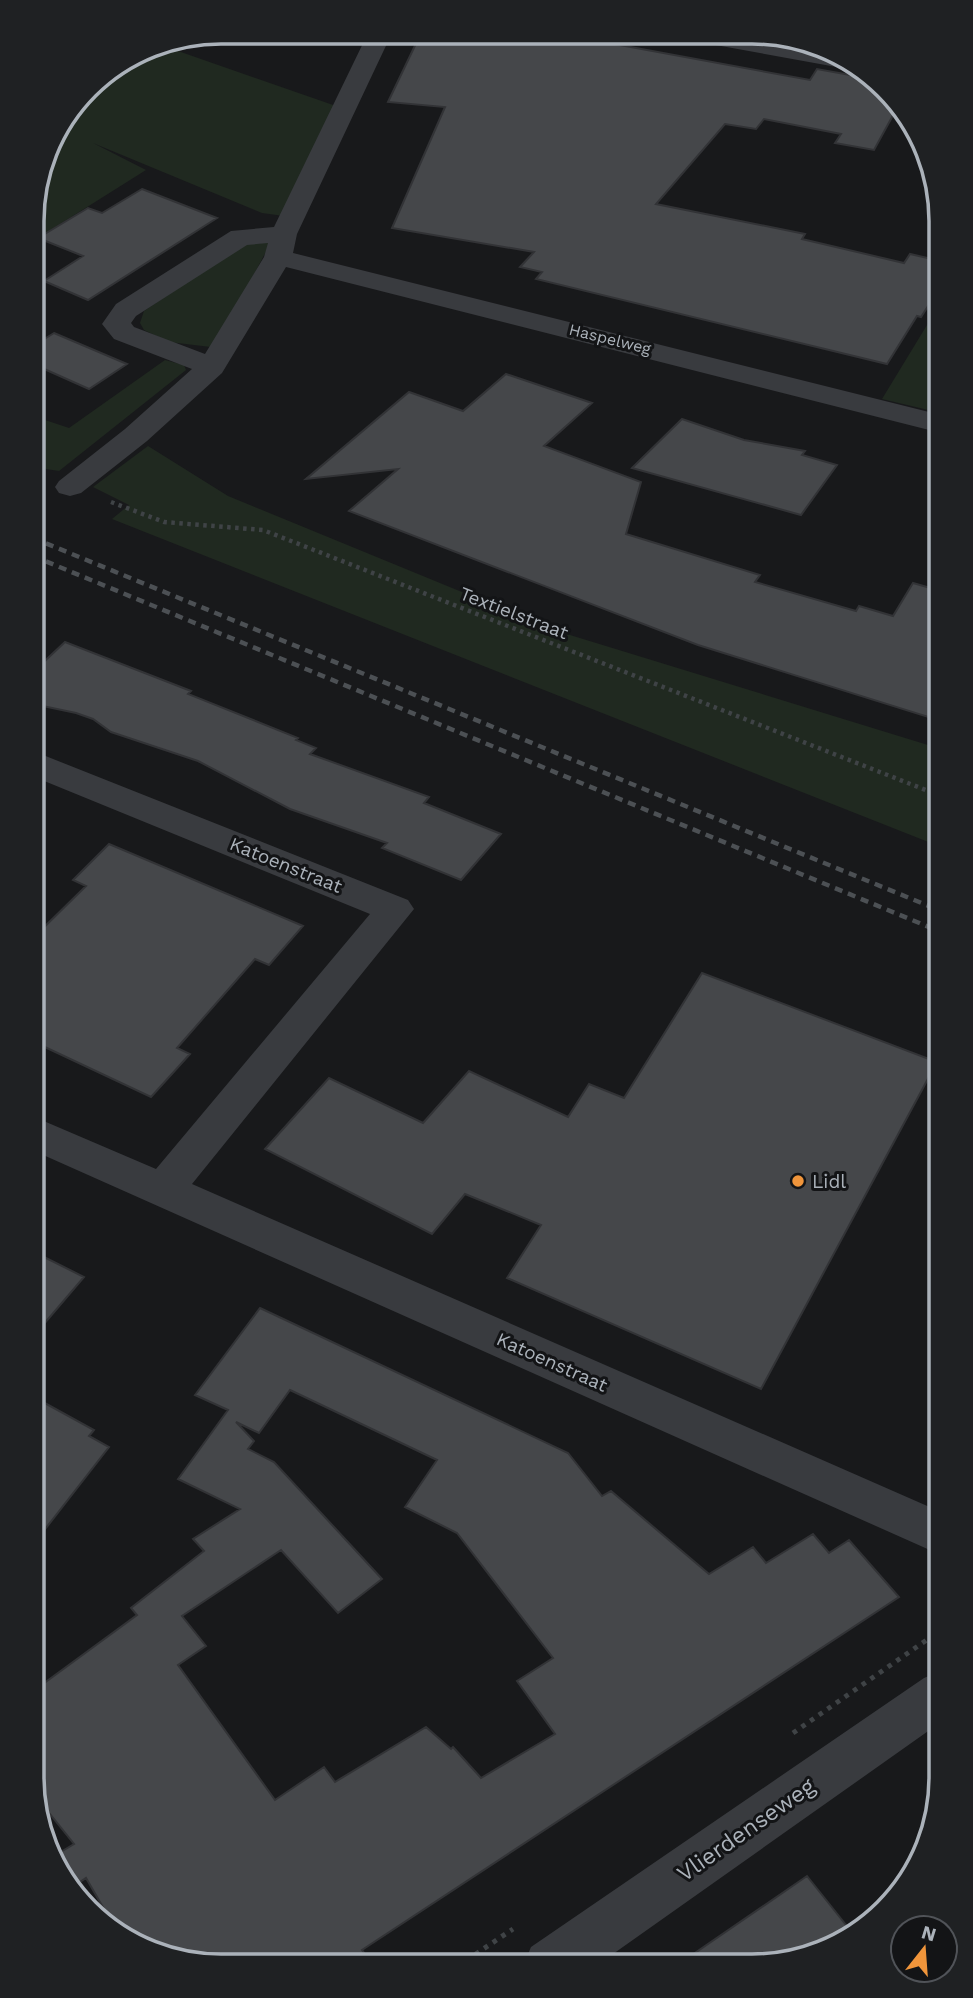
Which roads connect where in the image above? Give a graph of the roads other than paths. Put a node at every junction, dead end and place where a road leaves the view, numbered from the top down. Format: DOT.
graph roads {
  1 [pos="375,44"];
  2 [pos="752,44"];
  3 [pos="816,56"];
  4 [pos="281,245"];
  5 [pos="212,367"];
  6 [pos="929,420"];
  7 [pos="70,487"];
  8 [pos="44,767"];
  9 [pos="44,1137"];
  10 [pos="163,1190"];
  11 [pos="929,1529"];
  12 [pos="929,1701"];
  13 [pos="567,1954"];
  1 -- 4 [label="street"];
  2 -- 3 [label="street"];
  4 -- 5 [label="street"];
  4 -- 5 [label="street, Haspelweg"];
  4 -- 6 [label="street, Haspelweg"];
  5 -- 7 [label="street"];
  8 -- 10 [label="street, Katoenstraat"];
  9 -- 10 [label="street, Katoenstraat"];
  10 -- 11 [label="street, Katoenstraat"];
  12 -- 13 [label="street, Vlierdenseweg"];
}
